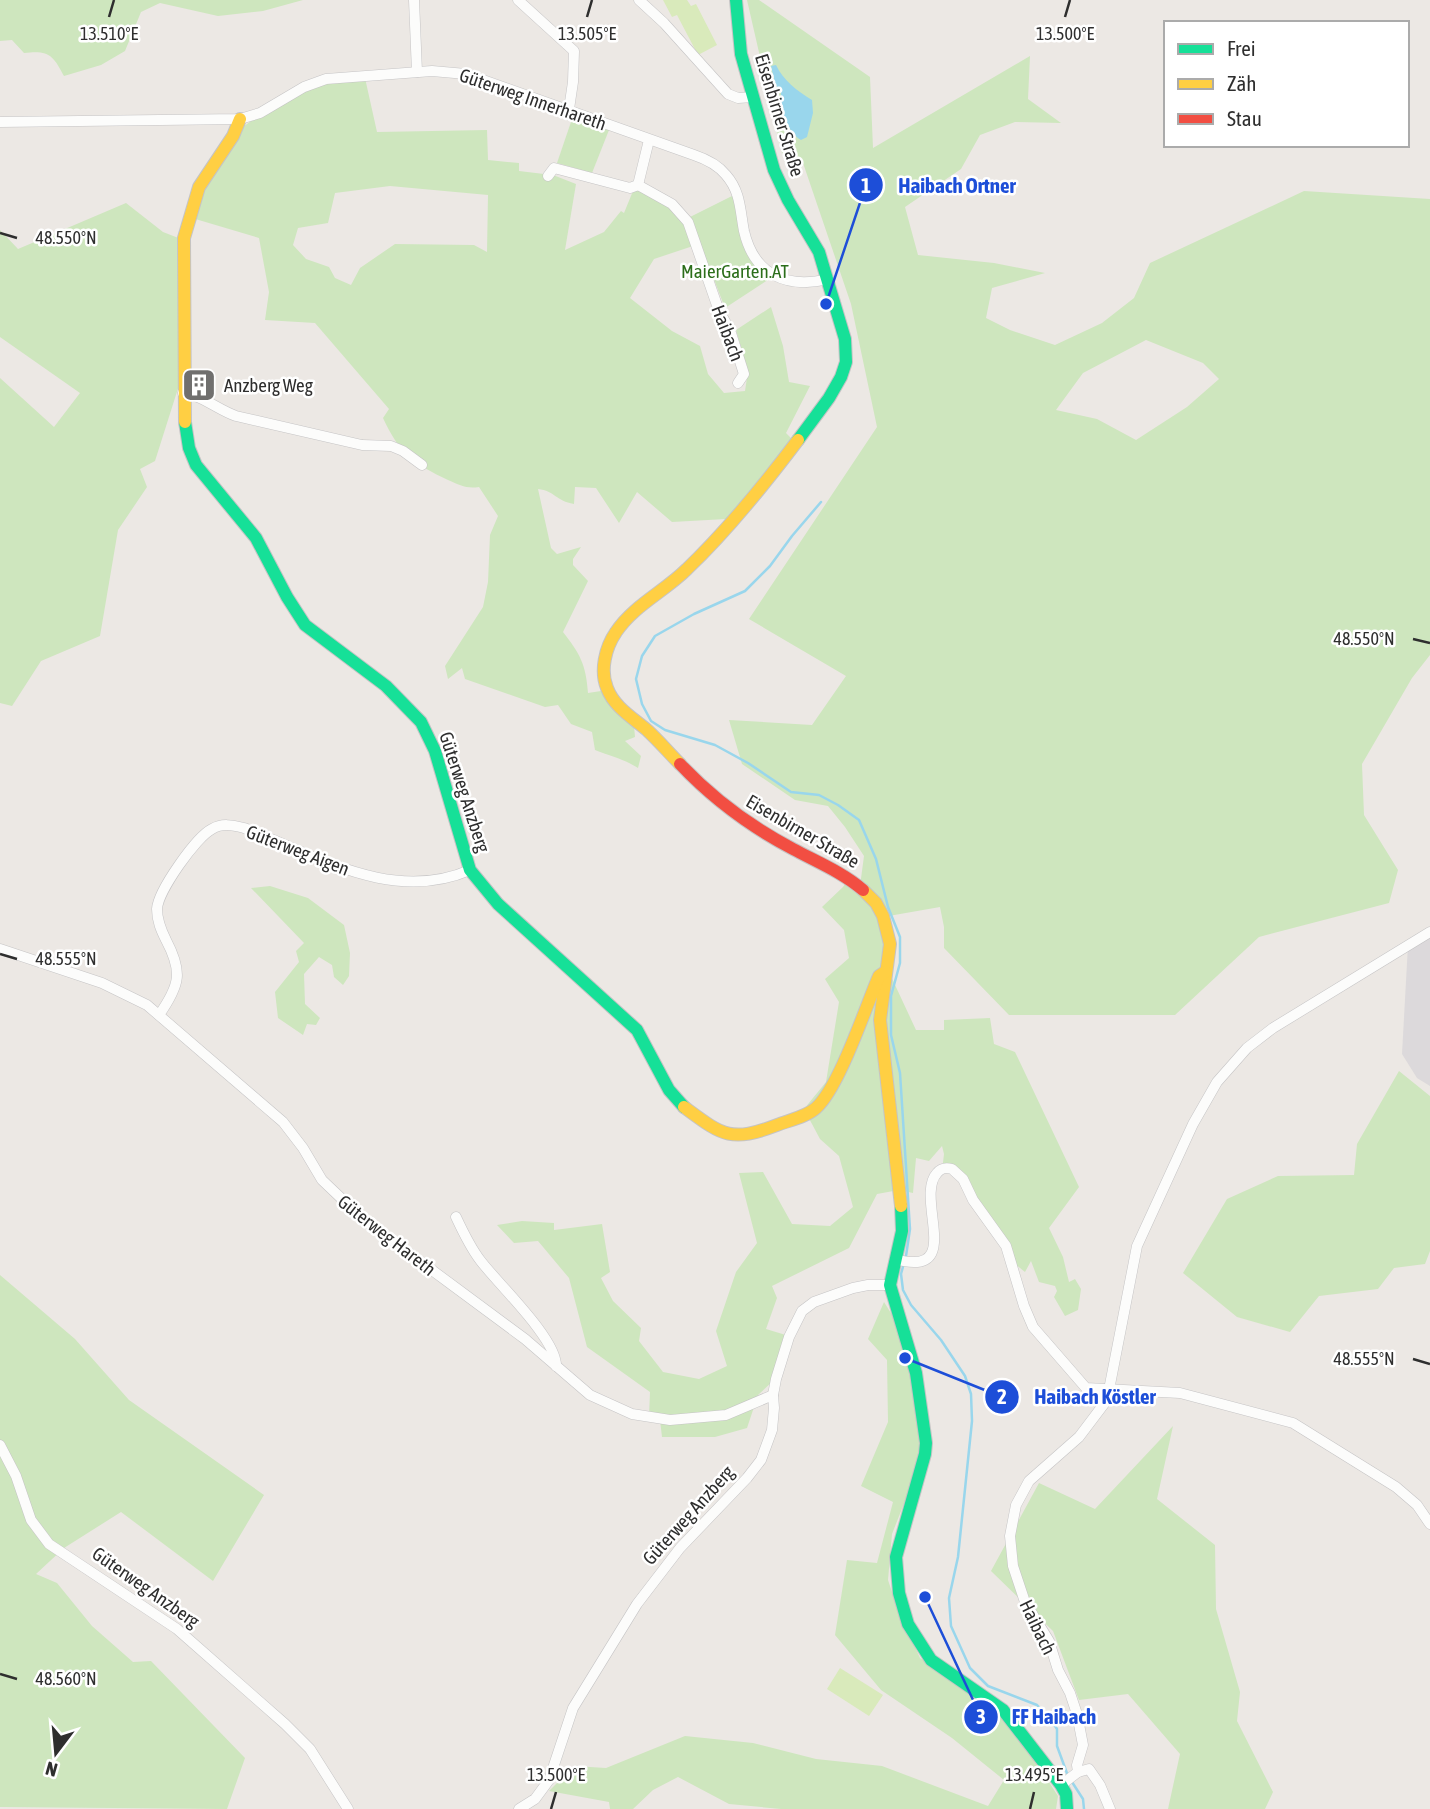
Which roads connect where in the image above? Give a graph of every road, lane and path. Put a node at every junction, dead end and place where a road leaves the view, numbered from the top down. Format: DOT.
graph roads {
  1 [pos="414,0"];
  2 [pos="518,0"];
  3 [pos="639,0"];
  4 [pos="736,0"];
  5 [pos="417,72"];
  6 [pos="752,97"];
  7 [pos="569,109"];
  8 [pos="240,119"];
  9 [pos="0,122"];
  10 [pos="649,140"];
  11 [pos="548,176"];
  12 [pos="638,185"];
  13 [pos="828,279"];
  14 [pos="738,383"];
  15 [pos="183,393"];
  16 [pos="422,465"];
  17 [pos="470,870"];
  18 [pos="1430,932"];
  19 [pos="0,949"];
  20 [pos="889,972"];
  21 [pos="159,1015"];
  22 [pos="456,1217"];
  23 [pos="901,1260"];
  24 [pos="890,1286"];
  25 [pos="556,1366"];
  26 [pos="1111,1389"];
  27 [pos="773,1395"];
  28 [pos="0,1444"];
  29 [pos="1430,1524"];
  30 [pos="1070,1778"];
  31 [pos="348,1809"];
  32 [pos="519,1809"];
  33 [pos="1067,1809"];
  34 [pos="1110,1809"];
  1 -- 5 [label="street"];
  2 -- 7 [label="street"];
  3 -- 6 [label="street"];
  4 -- 6 [label="main road, Eisenbirner Straße"];
  5 -- 7 [label="street, Güterweg Innerhareth"];
  5 -- 8 [label="street, Güterweg Innerhareth"];
  6 -- 13 [label="main road, Eisenbirner Straße"];
  7 -- 10 [label="street, Güterweg Innerhareth"];
  8 -- 9 [label="street, Güterweg Innerhareth"];
  8 -- 15 [label="main road, Güterweg Anzberg"];
  10 -- 12 [label="street"];
  10 -- 13 [label="street, Güterweg Innerhareth"];
  11 -- 12 [label="street, Haibach"];
  12 -- 14 [label="street, Haibach"];
  13 -- 20 [label="main road, Eisenbirner Straße"];
  15 -- 16 [label="street"];
  15 -- 17 [label="main road, Güterweg Anzberg"];
  17 -- 20 [label="main road, Güterweg Anzberg"];
  17 -- 21 [label="street, Güterweg Aigen"];
  18 -- 26 [label="street, Haibach"];
  19 -- 21 [label="street, Güterweg Hareth"];
  20 -- 23 [label="main road, Eisenbirner Straße"];
  21 -- 25 [label="street, Güterweg Hareth"];
  22 -- 25 [label="street"];
  23 -- 24 [label="main road, Eisenbirner Straße"];
  23 -- 26 [label="street"];
  24 -- 27 [label="street, Güterweg Anzberg"];
  24 -- 30 [label="main road, Eisenbirner Straße"];
  25 -- 27 [label="street, Güterweg Hareth"];
  26 -- 29 [label="street"];
  26 -- 30 [label="street, Haibach"];
  27 -- 32 [label="street, Güterweg Anzberg"];
  28 -- 31 [label="street, Güterweg Anzberg"];
  30 -- 33 [label="main road, Eisenbirner Straße"];
  30 -- 34 [label="street"];
}
